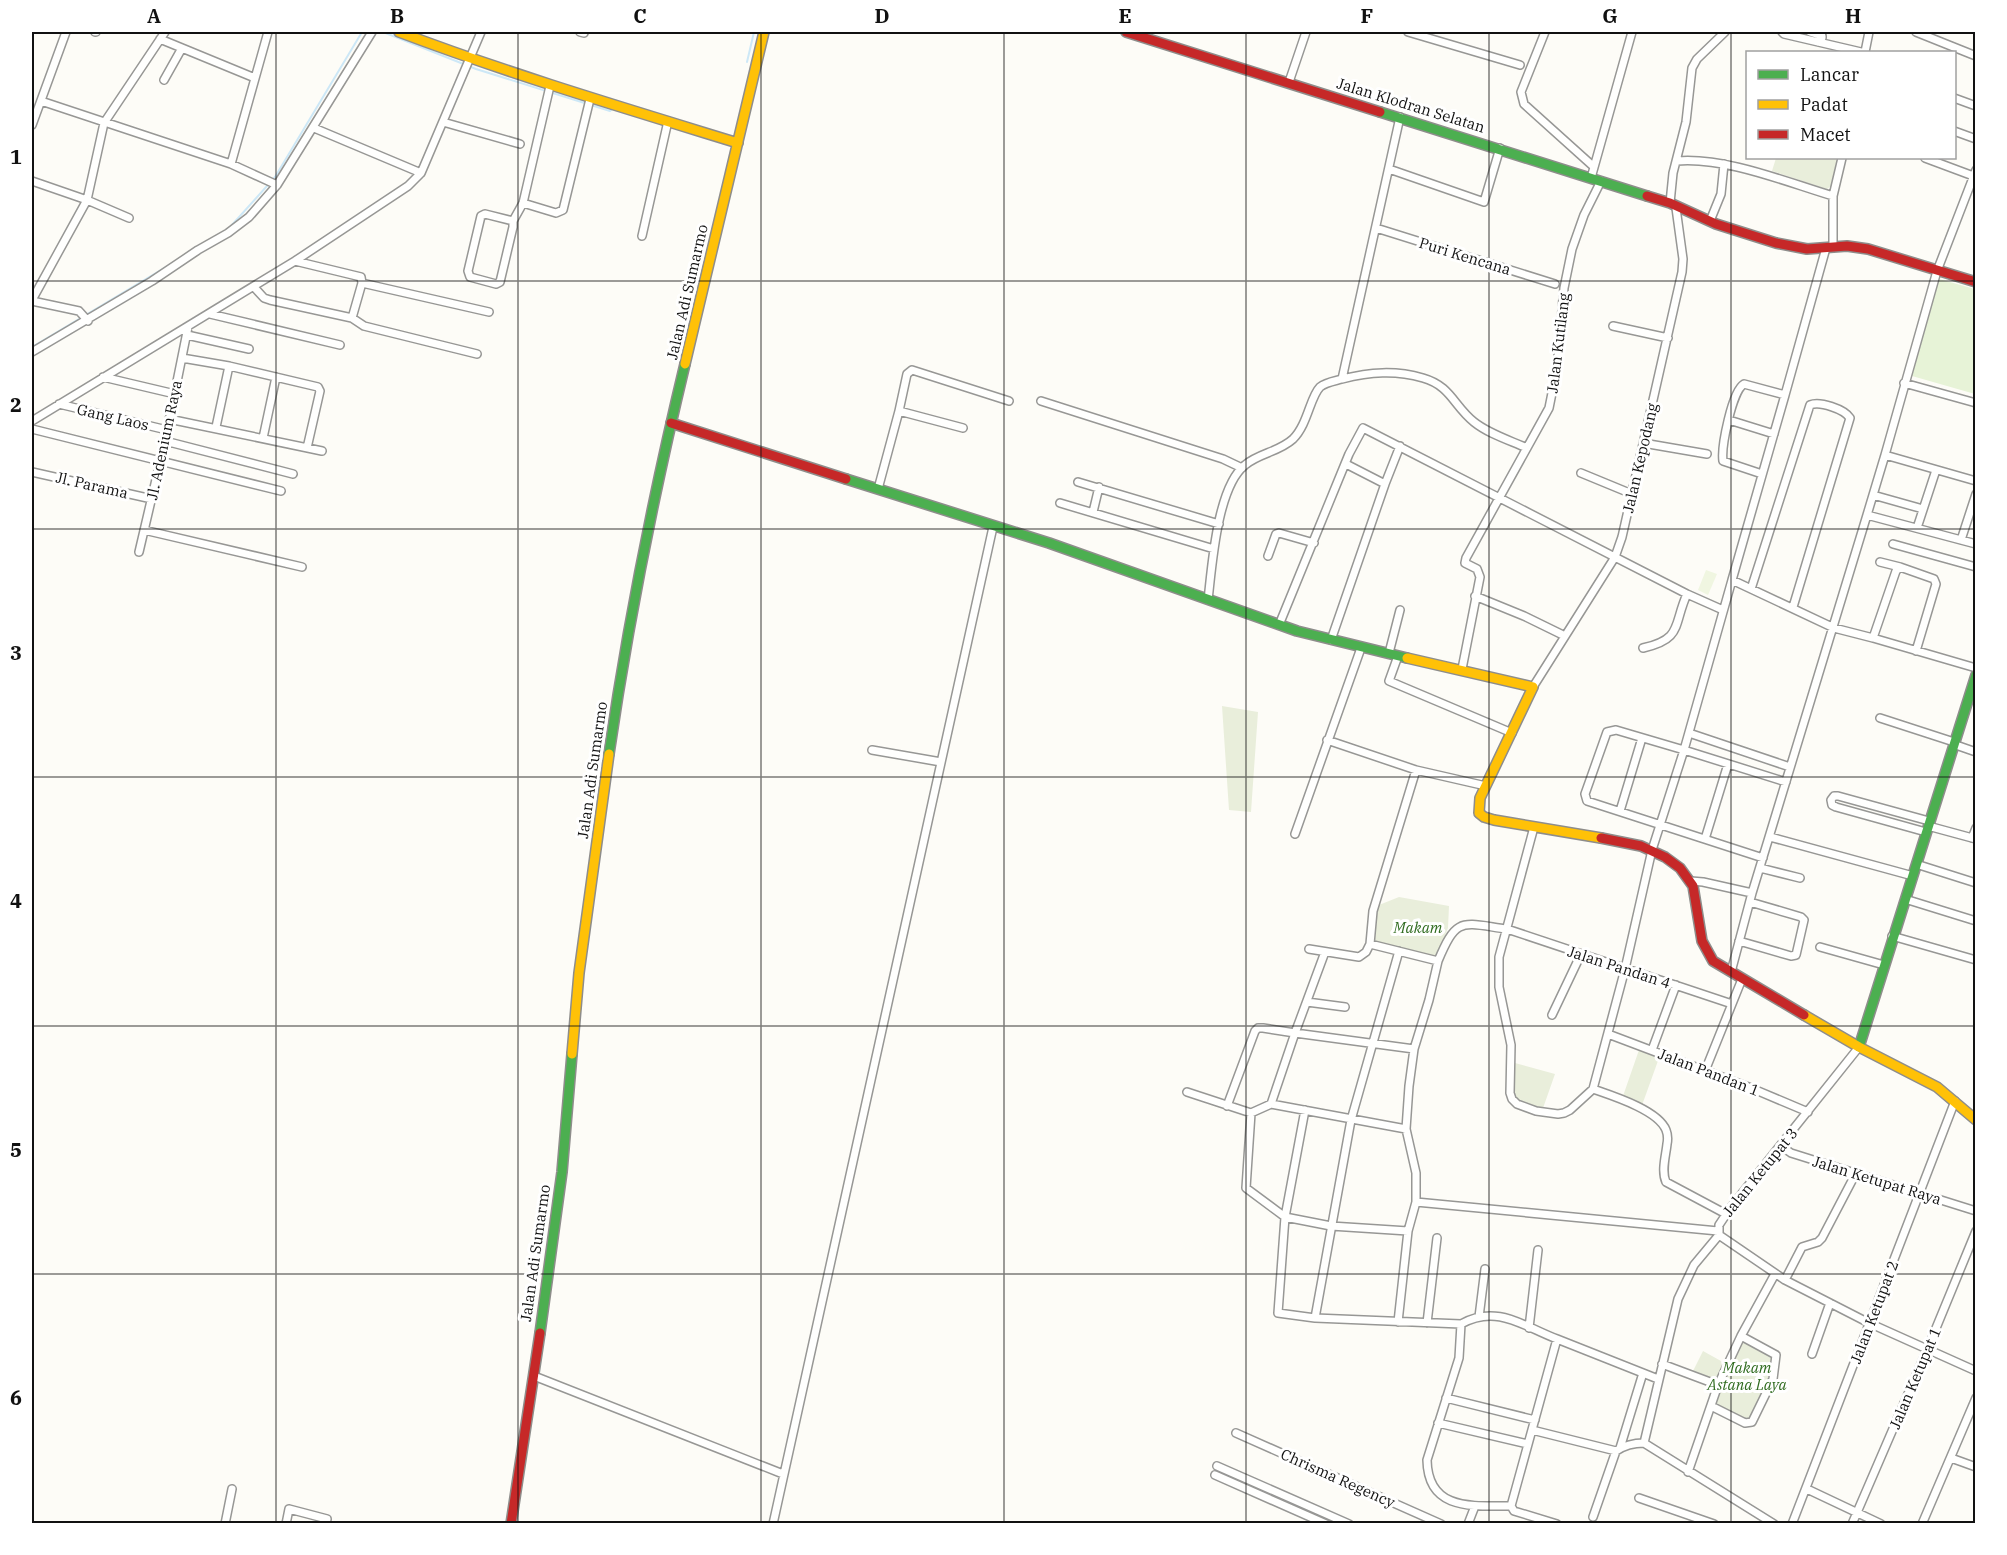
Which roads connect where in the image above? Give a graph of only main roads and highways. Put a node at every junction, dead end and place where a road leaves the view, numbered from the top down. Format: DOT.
graph roads {
  1 [pos="399,32"];
  2 [pos="764,32"];
  3 [pos="1126,32"];
  4 [pos="738,143"];
  5 [pos="1976,282"];
  6 [pos="671,423"];
  7 [pos="1976,675"];
  8 [pos="1971,706"];
  9 [pos="1859,1047"];
  10 [pos="1976,1120"];
  11 [pos="511,1524"];
  1 -- 4 [label="main road"];
  2 -- 4 [label="main road, Jalan Adi Sumarmo"];
  3 -- 5 [label="main road, Jalan Klodran Selatan"];
  4 -- 6 [label="main road, Jalan Adi Sumarmo"];
  6 -- 9 [label="main road"];
  6 -- 11 [label="main road, Jalan Adi Sumarmo"];
  7 -- 8 [label="main road"];
  8 -- 9 [label="main road"];
  9 -- 10 [label="main road"];
}
